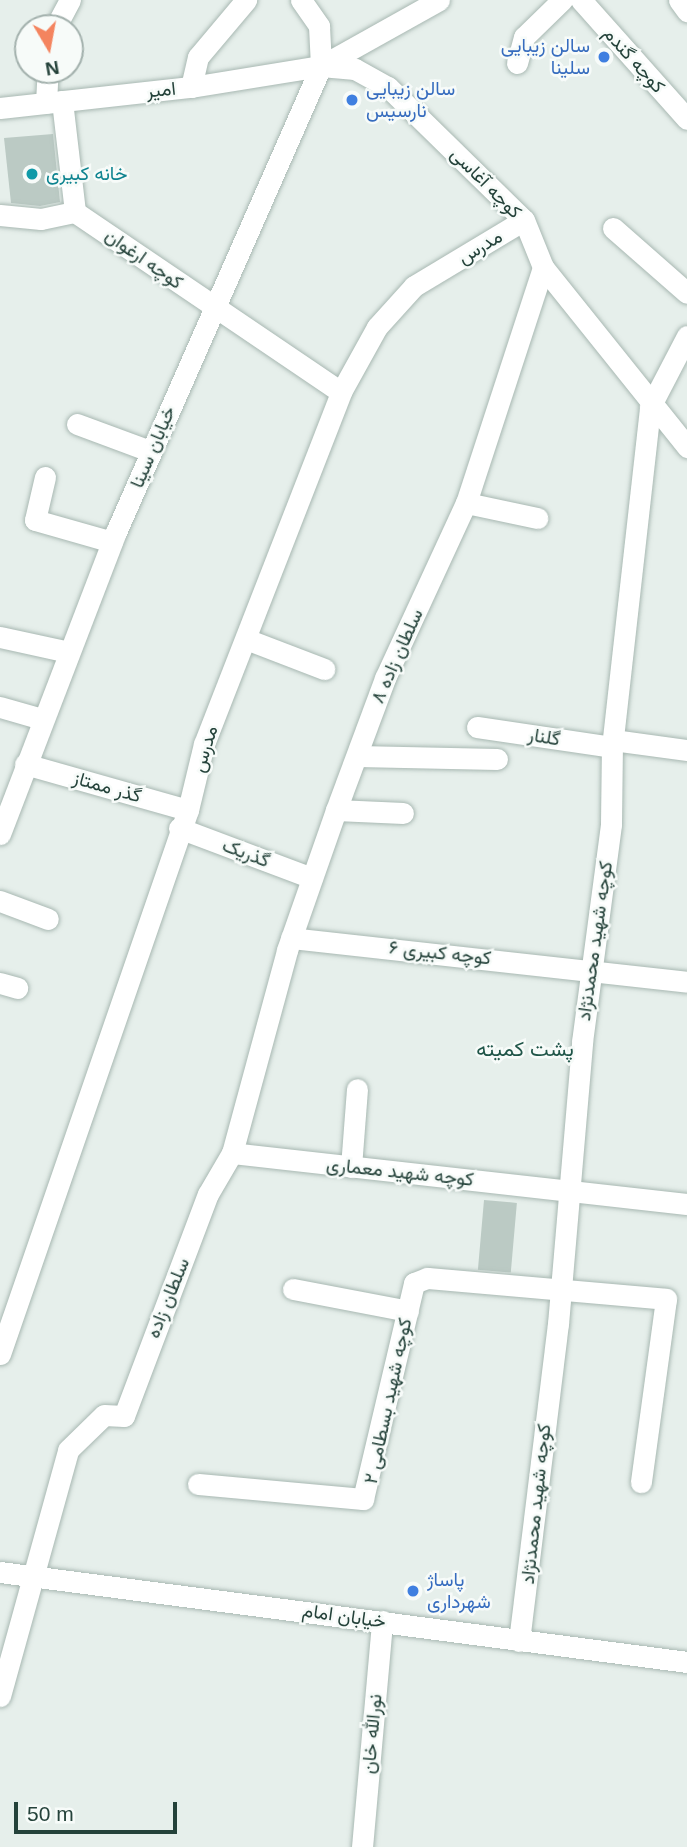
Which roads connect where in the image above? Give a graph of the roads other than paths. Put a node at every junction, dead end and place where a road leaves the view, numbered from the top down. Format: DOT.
graph roads {
  1 [pos="246,0"];
  2 [pos="301,0"];
  3 [pos="439,0"];
  4 [pos="562,0"];
  5 [pos="581,0"];
  6 [pos="679,0"];
  7 [pos="687,11"];
  8 [pos="517,63"];
  9 [pos="321,66"];
  10 [pos="51,84"];
  11 [pos="191,87"];
  12 [pos="54,102"];
  13 [pos="0,108"];
  14 [pos="687,119"];
  15 [pos="75,212"];
  16 [pos="0,215"];
  17 [pos="524,220"];
  18 [pos="613,228"];
  19 [pos="543,267"];
  20 [pos="687,293"];
  21 [pos="214,307"];
  22 [pos="687,336"];
  23 [pos="341,392"];
  24 [pos="650,407"];
  25 [pos="77,424"];
  26 [pos="687,447"];
  27 [pos="150,452"];
  28 [pos="45,477"];
  29 [pos="466,503"];
  30 [pos="537,518"];
  31 [pos="112,542"];
  32 [pos="0,637"];
  33 [pos="246,639"];
  34 [pos="69,652"];
  35 [pos="324,669"];
  36 [pos="0,707"];
  37 [pos="42,719"];
  38 [pos="477,727"];
  39 [pos="613,743"];
  40 [pos="687,750"];
  41 [pos="357,755"];
  42 [pos="497,759"];
  43 [pos="25,764"];
  44 [pos="336,810"];
  45 [pos="403,813"];
  46 [pos="184,819"];
  47 [pos="0,834"];
  48 [pos="312,878"];
  49 [pos="0,901"];
  50 [pos="48,919"];
  51 [pos="291,938"];
  52 [pos="590,968"];
  53 [pos="687,982"];
  54 [pos="356,1089"];
  55 [pos="241,1116"];
  56 [pos="232,1153"];
  57 [pos="351,1167"];
  58 [pos="568,1190"];
  59 [pos="687,1204"];
  60 [pos="560,1287"];
  61 [pos="293,1289"];
  62 [pos="408,1311"];
  63 [pos="0,1354"];
  64 [pos="641,1482"];
  65 [pos="198,1484"];
  66 [pos="0,1572"];
  67 [pos="34,1576"];
  68 [pos="382,1621"];
  69 [pos="519,1641"];
  70 [pos="687,1662"];
  71 [pos="0,1696"];
  72 [pos="362,1847"];
  1 -- 11 [label="street"];
  2 -- 9 [label="street"];
  3 -- 9 [label="street"];
  4 -- 8 [label="street"];
  5 -- 14 [label="street, کوچه گندم"];
  6 -- 7 [label="street"];
  9 -- 11 [label="street, امیر"];
  9 -- 17 [label="street, کوچه آغاسی"];
  9 -- 21 [label="street, خیابان سینا"];
  10 -- 12 [label="street"];
  11 -- 12 [label="street, امیر"];
  12 -- 13 [label="street, امیر"];
  12 -- 15 [label="street"];
  15 -- 16 [label="street"];
  15 -- 21 [label="street, کوچه ارغوان"];
  17 -- 19 [label="street, کوچه آغاسی"];
  17 -- 23 [label="street, مدرس"];
  18 -- 20 [label="street"];
  19 -- 24 [label="street, کوچه آغاسی"];
  19 -- 29 [label="street, سلطان زاده ۸"];
  21 -- 23 [label="street, کوچه ارغوان"];
  21 -- 27 [label="street, خیابان سینا"];
  22 -- 24 [label="street"];
  23 -- 33 [label="street, مدرس"];
  24 -- 26 [label="street, کوچه آغاسی"];
  24 -- 39 [label="street, کوچه شهید محمدنژاد"];
  25 -- 27 [label="street"];
  27 -- 31 [label="street, خیابان سینا"];
  28 -- 31 [label="street"];
  29 -- 30 [label="street"];
  29 -- 41 [label="street, سلطان زاده ۸"];
  31 -- 34 [label="street, خیابان سینا"];
  32 -- 34 [label="street"];
  33 -- 35 [label="street"];
  33 -- 46 [label="street, مدرس"];
  34 -- 37 [label="street, خیابان سینا"];
  36 -- 37 [label="street"];
  37 -- 43 [label="street, خیابان سینا"];
  38 -- 39 [label="street, گلنار"];
  39 -- 40 [label="street, گلنار"];
  39 -- 52 [label="street, کوچه شهید محمدنژاد"];
  41 -- 42 [label="street"];
  41 -- 44 [label="street, سلطان زاده ۸"];
  43 -- 46 [label="street, گذر ممتاز"];
  43 -- 47 [label="street, خیابان سینا"];
  44 -- 45 [label="street"];
  44 -- 48 [label="street, سلطان زاده ۸"];
  46 -- 48 [label="street, گذریک"];
  46 -- 63 [label="street, مدرس"];
  48 -- 51 [label="street, سلطان زاده ۸"];
  49 -- 50 [label="street"];
  51 -- 52 [label="street, کوچه کبیری ۶"];
  51 -- 55 [label="street, سلطان زاده ۸"];
  52 -- 53 [label="street, کوچه کبیری ۶"];
  52 -- 58 [label="street, کوچه شهید محمدنژاد"];
  54 -- 57 [label="street"];
  55 -- 56 [label="street, سلطان زاده"];
  56 -- 57 [label="street, کوچه شهید معماری"];
  56 -- 67 [label="street, سلطان زاده"];
  57 -- 58 [label="street, کوچه شهید معماری"];
  58 -- 59 [label="street, کوچه شهید معماری"];
  58 -- 60 [label="street, کوچه شهید محمدنژاد"];
  60 -- 62 [label="street, کوچه شهید بسطامی ۲"];
  60 -- 64 [label="street"];
  60 -- 69 [label="street, کوچه شهید محمدنژاد"];
  61 -- 62 [label="street"];
  62 -- 65 [label="street, کوچه شهید بسطامی ۲"];
  66 -- 67 [label="street, خیابان امام"];
  67 -- 68 [label="street, خیابان امام"];
  67 -- 71 [label="street"];
  68 -- 69 [label="street, خیابان امام"];
  68 -- 72 [label="street, نورالله خان"];
  69 -- 70 [label="street, خیابان امام"];
}
